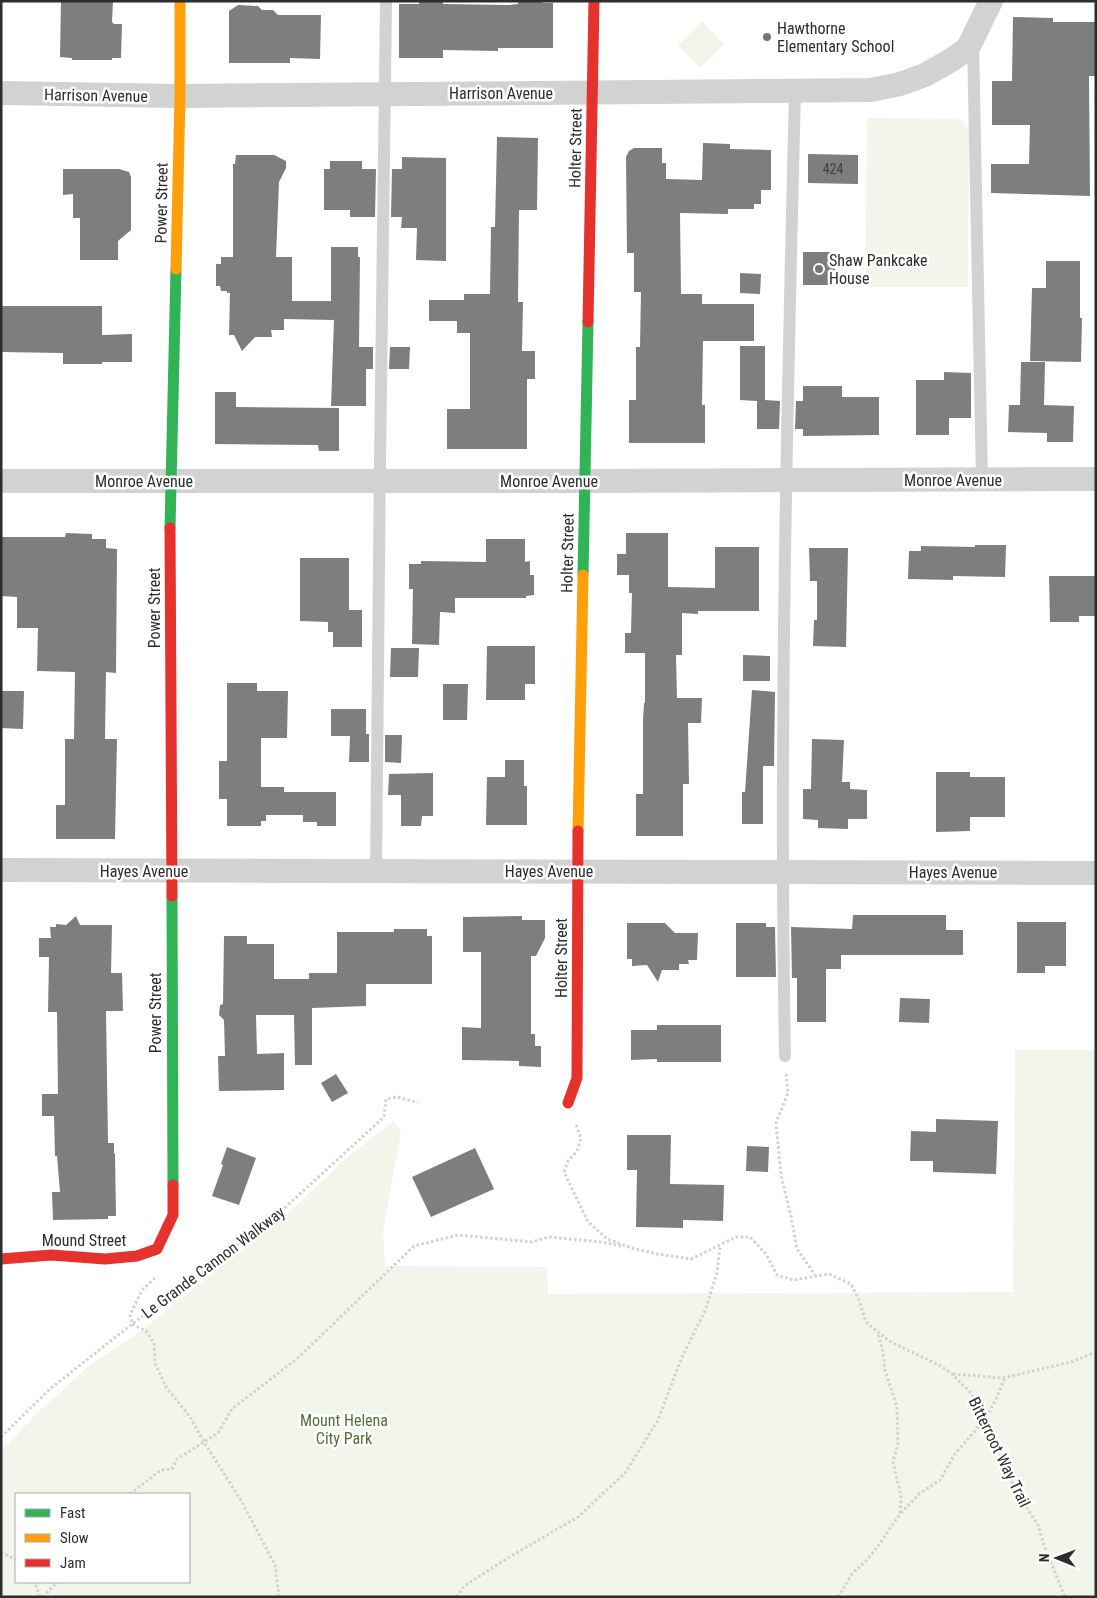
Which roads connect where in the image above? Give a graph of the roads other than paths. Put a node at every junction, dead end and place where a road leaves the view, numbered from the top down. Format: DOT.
graph roads {
  1 [pos="180,1"];
  2 [pos="386,1"];
  3 [pos="594,1"];
  4 [pos="980,1"];
  5 [pos="991,1"];
  6 [pos="976,31"];
  7 [pos="795,91"];
  8 [pos="592,92"];
  9 [pos="384,93"];
  10 [pos="1,94"];
  11 [pos="180,96"];
  12 [pos="1096,479"];
  13 [pos="1,480"];
  14 [pos="786,480"];
  15 [pos="982,480"];
  16 [pos="170,481"];
  17 [pos="380,481"];
  18 [pos="584,481"];
  19 [pos="1,870"];
  20 [pos="171,871"];
  21 [pos="376,871"];
  22 [pos="577,871"];
  23 [pos="782,872"];
  24 [pos="1096,873"];
  25 [pos="785,1056"];
  26 [pos="568,1103"];
  27 [pos="157,1249"];
  28 [pos="1,1259"];
  1 -- 11 [label="street, Power Street"];
  2 -- 9 [label="lane"];
  3 -- 8 [label="street, Holter Street"];
  4 -- 6 [label="lane"];
  5 -- 6 [label="street, Harrison Avenue"];
  6 -- 7 [label="street, Harrison Avenue"];
  6 -- 15 [label="lane"];
  7 -- 8 [label="street, Harrison Avenue"];
  7 -- 14 [label="lane"];
  8 -- 9 [label="street, Harrison Avenue"];
  8 -- 18 [label="street, Holter Street"];
  9 -- 11 [label="street, Harrison Avenue"];
  9 -- 17 [label="lane"];
  10 -- 11 [label="street, Harrison Avenue"];
  11 -- 16 [label="street, Power Street"];
  12 -- 15 [label="street, Monroe Avenue"];
  13 -- 16 [label="street, Monroe Avenue"];
  14 -- 15 [label="street, Monroe Avenue"];
  14 -- 18 [label="street, Monroe Avenue"];
  14 -- 23 [label="lane"];
  16 -- 17 [label="street, Monroe Avenue"];
  16 -- 20 [label="street, Power Street"];
  17 -- 18 [label="street, Monroe Avenue"];
  17 -- 21 [label="lane"];
  18 -- 22 [label="street, Holter Street"];
  19 -- 20 [label="street, Hayes Avenue"];
  20 -- 21 [label="street, Hayes Avenue"];
  20 -- 27 [label="street, Power Street"];
  21 -- 22 [label="street, Hayes Avenue"];
  22 -- 23 [label="street, Hayes Avenue"];
  22 -- 26 [label="street, Holter Street"];
  23 -- 24 [label="street, Hayes Avenue"];
  23 -- 25 [label="lane"];
  27 -- 28 [label="street, Mound Street"];
}
